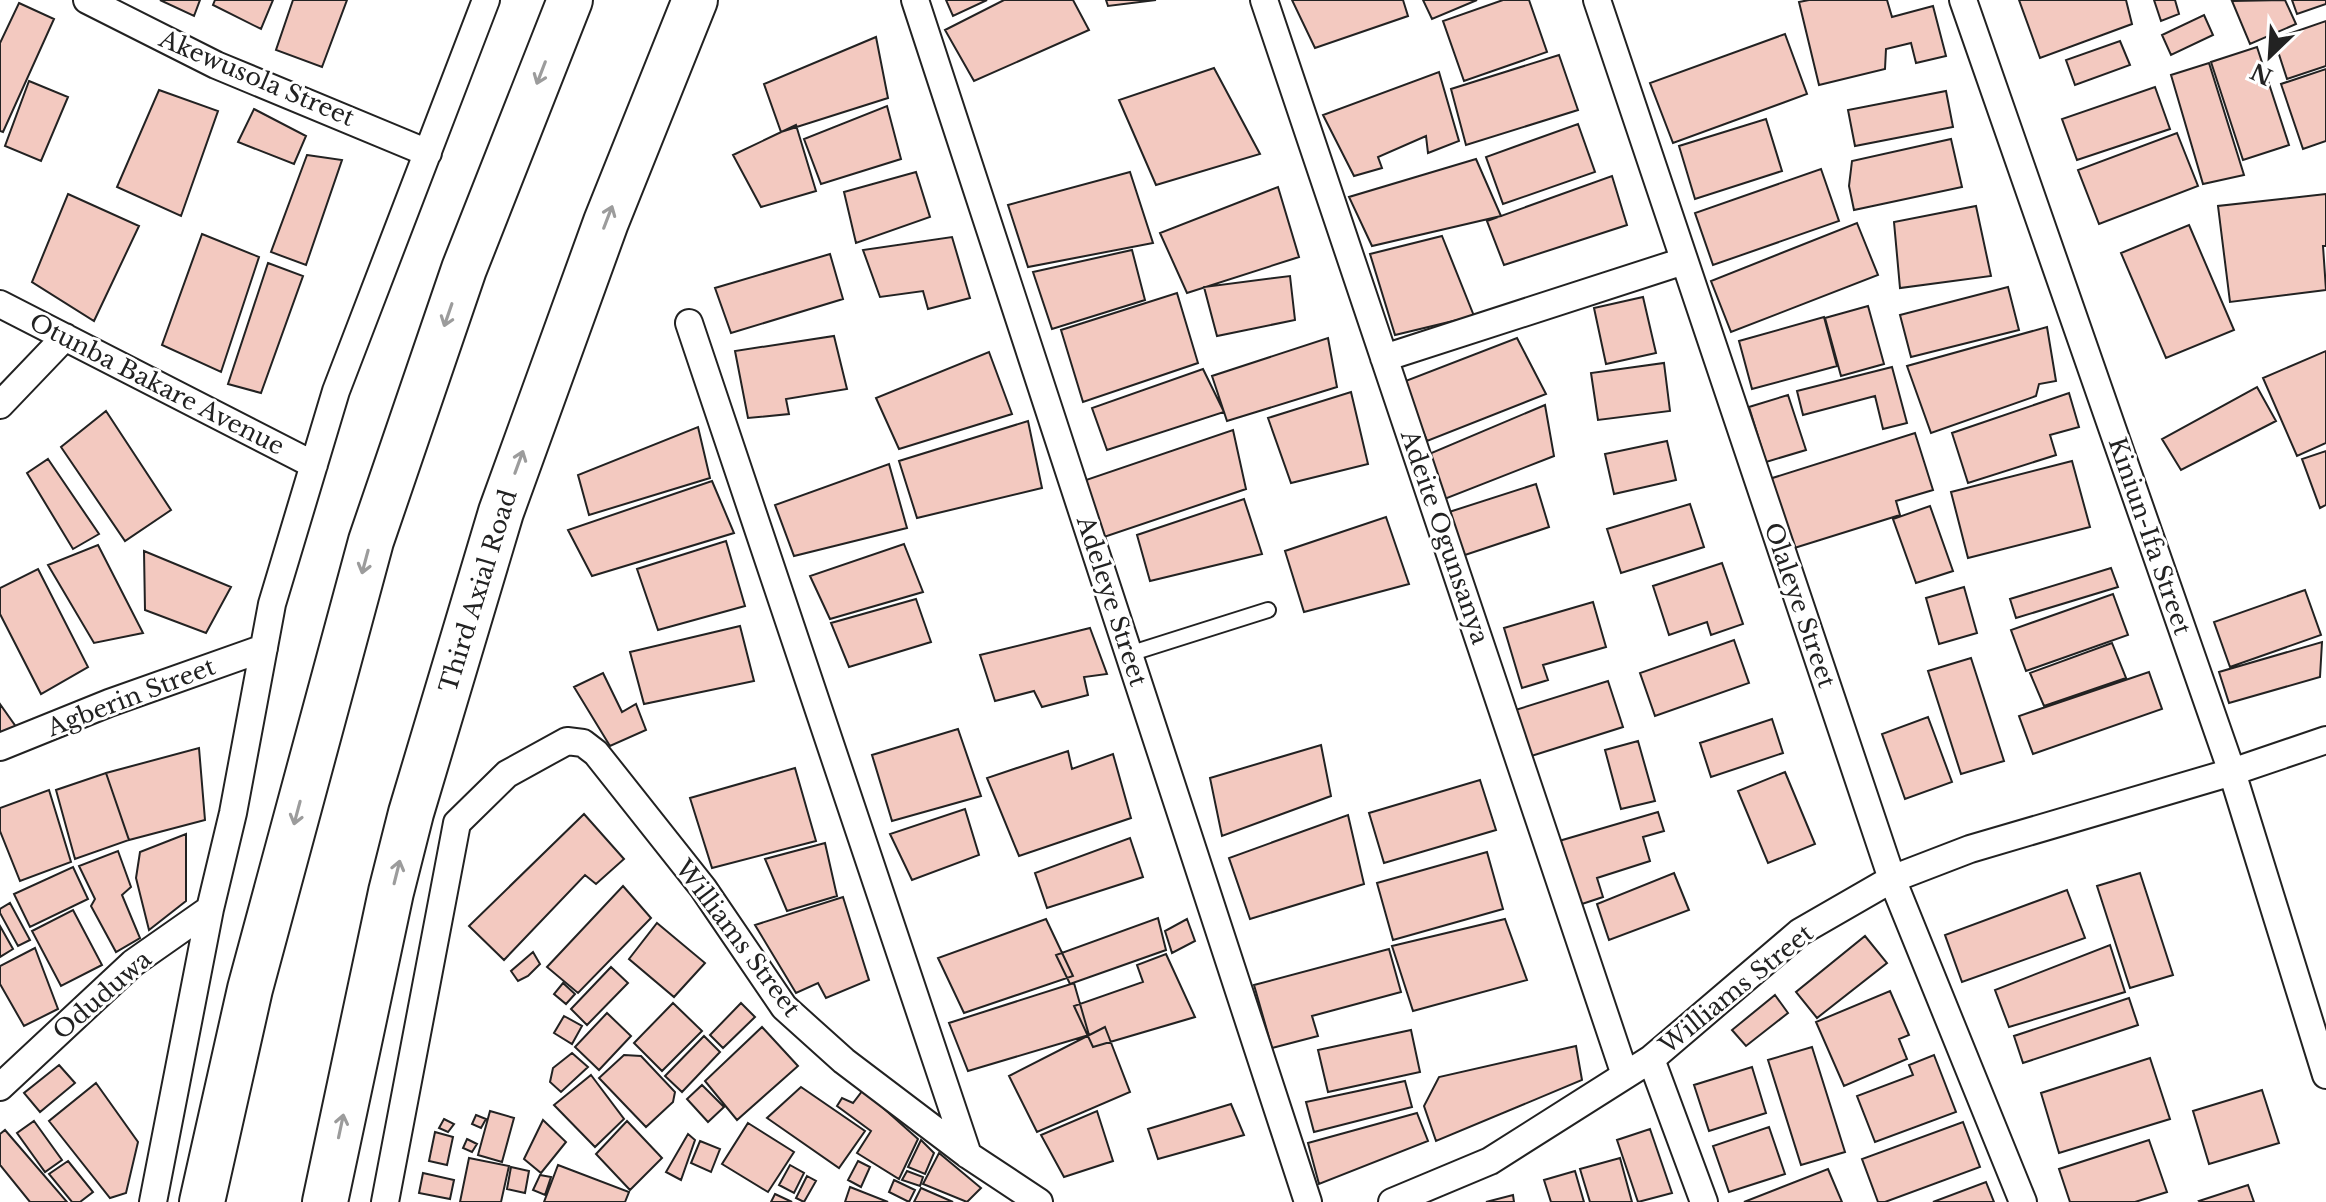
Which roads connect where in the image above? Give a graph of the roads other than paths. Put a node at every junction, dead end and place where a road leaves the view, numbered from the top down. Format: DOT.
graph roads {
  1 [pos="87,0"];
  2 [pos="486,0"];
  3 [pos="570,0"];
  4 [pos="695,0"];
  5 [pos="915,0"];
  6 [pos="1264,0"];
  7 [pos="1597,0"];
  8 [pos="1963,0"];
  9 [pos="428,153"];
  10 [pos="1684,261"];
  11 [pos="0,304"];
  12 [pos="689,323"];
  13 [pos="65,337"];
  14 [pos="1384,358"];
  15 [pos="0,405"];
  16 [pos="314,465"];
  17 [pos="1268,610"];
  18 [pos="264,648"];
  19 [pos="1129,654"];
  20 [pos="2326,740"];
  21 [pos="0,747"];
  22 [pos="2232,772"];
  23 [pos="411,813"];
  24 [pos="457,823"];
  25 [pos="1892,879"];
  26 [pos="210,909"];
  27 [pos="1651,1059"];
  28 [pos="1625,1075"];
  29 [pos="2326,1075"];
  30 [pos="0,1087"];
  31 [pos="968,1155"];
  32 [pos="153,1202"];
  33 [pos="202,1202"];
  34 [pos="325,1202"];
  35 [pos="385,1202"];
  36 [pos="1039,1202"];
  37 [pos="1308,1202"];
  38 [pos="1392,1202"];
  39 [pos="1704,1202"];
  40 [pos="2023,1202"];
  1 -- 9 [label="street, Akewusola Street"];
  2 -- 9 [label="street"];
  3 -- 33 [label="highway, one-way"];
  23 -- 4 [label="highway, Third Axial Road, one-way"];
  5 -- 19 [label="street, Adeleye Street"];
  6 -- 14 [label="street, Adeite Ogunsanya"];
  7 -- 10 [label="street, Olaleye Street"];
  8 -- 22 [label="street, Kiniun-Ifa Street"];
  9 -- 16 [label="street"];
  10 -- 14 [label="street"];
  10 -- 25 [label="street, Olaleye Street"];
  11 -- 13 [label="street, Otunba Bakare Avenue"];
  12 -- 31 [label="street"];
  13 -- 15 [label="street"];
  13 -- 16 [label="street, Otunba Bakare Avenue"];
  14 -- 28 [label="street, Adeite Ogunsanya"];
  16 -- 18 [label="street"];
  17 -- 19 [label="lane"];
  18 -- 21 [label="street, Agberin Street"];
  18 -- 26 [label="street"];
  19 -- 37 [label="street, Adeleye Street"];
  20 -- 22 [label="street, Williams Street"];
  22 -- 25 [label="street, Williams Street"];
  22 -- 29 [label="street, Kiniun-Ifa Street"];
  23 -- 24 [label="street"];
  34 -- 23 [label="highway, Third Axial Road, one-way"];
  24 -- 31 [label="street, Williams Street"];
  24 -- 35 [label="street"];
  25 -- 27 [label="street, Williams Street"];
  25 -- 40 [label="street, Olaleye Street"];
  26 -- 30 [label="street, Oduduwa"];
  26 -- 32 [label="street"];
  27 -- 28 [label="street, Williams Street"];
  27 -- 39 [label="street"];
  28 -- 38 [label="street, Williams Street"];
  31 -- 36 [label="street, Williams Street"];
}
